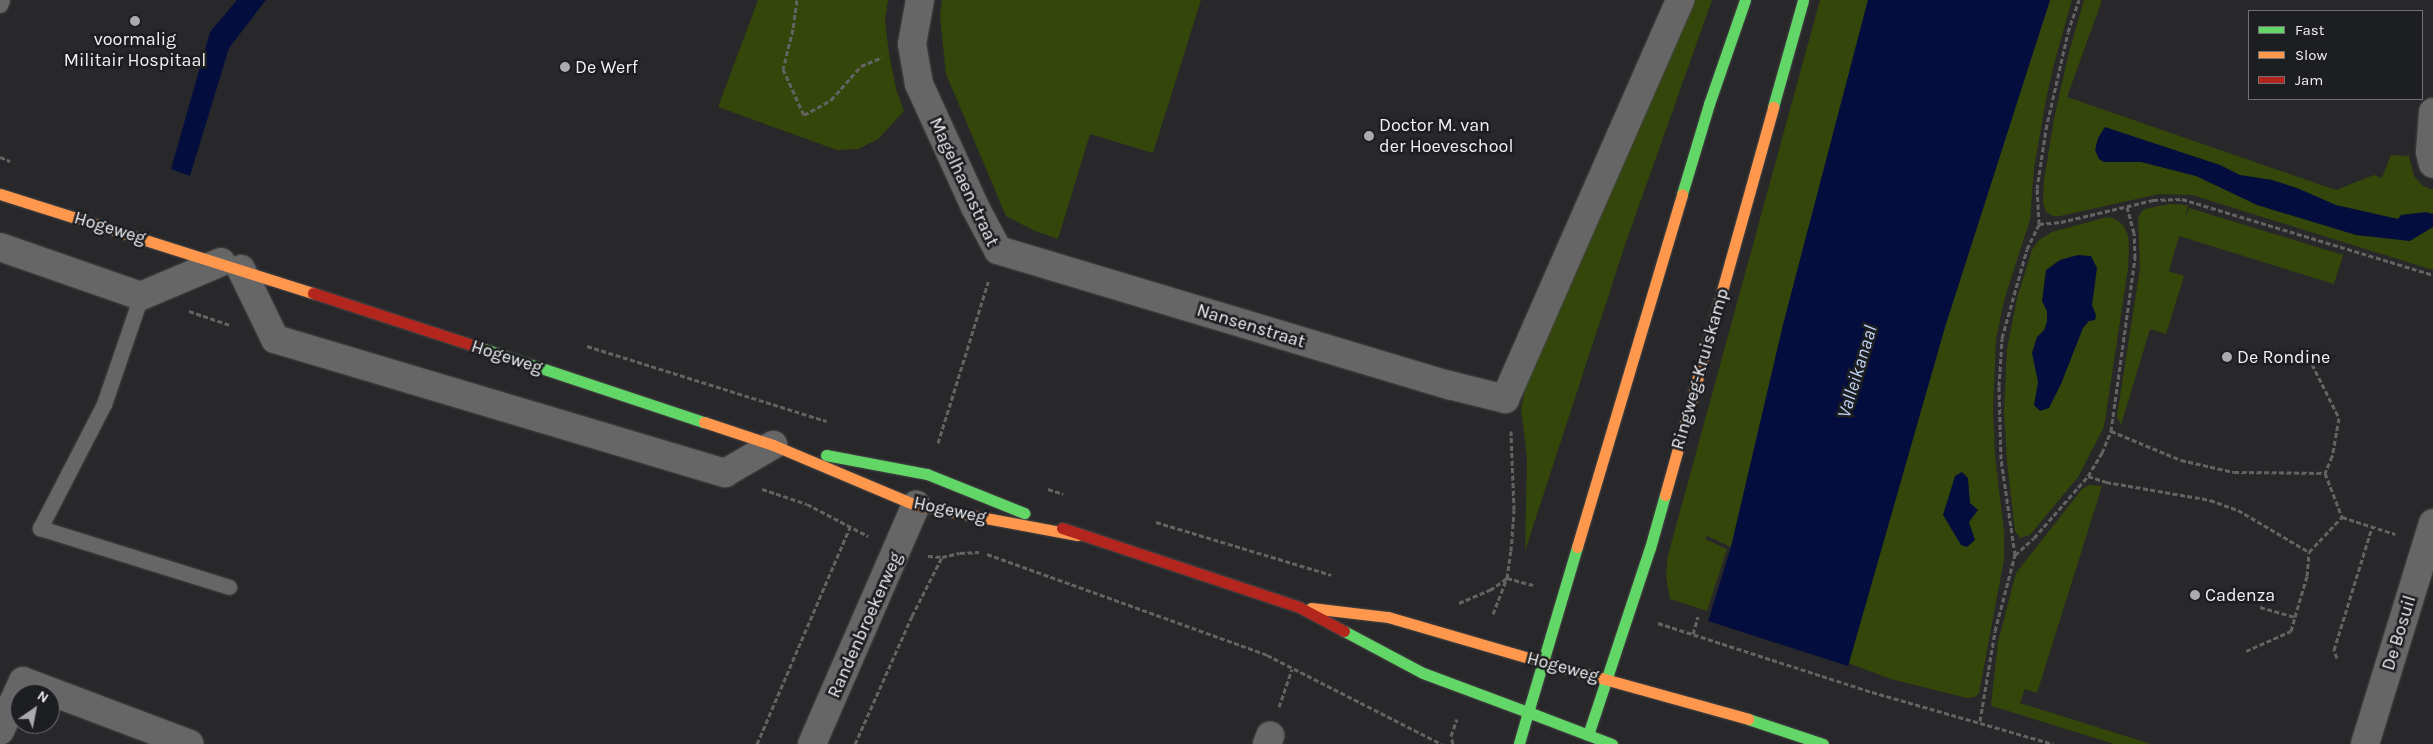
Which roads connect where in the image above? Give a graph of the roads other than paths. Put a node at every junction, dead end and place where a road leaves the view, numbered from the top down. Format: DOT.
graph roads {
  1 [pos="2,0"];
  2 [pos="920,0"];
  3 [pos="1680,0"];
  4 [pos="1745,0"];
  5 [pos="1802,0"];
  6 [pos="0,5"];
  7 [pos="2433,112"];
  8 [pos="2433,164"];
  9 [pos="0,194"];
  10 [pos="0,247"];
  11 [pos="998,250"];
  12 [pos="231,265"];
  13 [pos="141,296"];
  14 [pos="773,445"];
  15 [pos="916,505"];
  16 [pos="2433,522"];
  17 [pos="1077,535"];
  18 [pos="229,587"];
  19 [pos="1299,607"];
  20 [pos="1543,662"];
  21 [pos="1606,679"];
  22 [pos="1528,712"];
  23 [pos="0,731"];
  24 [pos="1586,740"];
  25 [pos="190,744"];
  26 [pos="812,744"];
  27 [pos="1519,744"];
  28 [pos="1612,744"];
  29 [pos="1823,744"];
  30 [pos="2365,744"];
  1 -- 6 [label="lane"];
  2 -- 11 [label="street, Magelhaenstraat"];
  3 -- 11 [label="street, Nansenstraat"];
  4 -- 20 [label="main road"];
  5 -- 21 [label="main road, Ringweg-Kruiskamp"];
  7 -- 8 [label="street"];
  9 -- 12 [label="main road, Hogeweg"];
  10 -- 13 [label="street"];
  12 -- 13 [label="street"];
  12 -- 14 [label="main road, Hogeweg"];
  12 -- 14 [label="street"];
  13 -- 18 [label="lane"];
  14 -- 15 [label="main road, Hogeweg"];
  14 -- 17 [label="main road, Hogeweg"];
  15 -- 17 [label="main road, Hogeweg"];
  15 -- 26 [label="street, Randenbroekerweg"];
  16 -- 30 [label="street, De Bosuil"];
  17 -- 19 [label="main road, Hogeweg"];
  19 -- 20 [label="main road, Hogeweg"];
  19 -- 22 [label="main road, Hogeweg"];
  20 -- 21 [label="main road, Hogeweg"];
  20 -- 22 [label="main road"];
  21 -- 24 [label="main road, Ringweg-Kruiskamp"];
  21 -- 29 [label="main road, Hogeweg"];
  22 -- 24 [label="main road, Hogeweg"];
  22 -- 27 [label="main road"];
  23 -- 25 [label="street"];
  24 -- 28 [label="main road, Hogeweg"];
}
